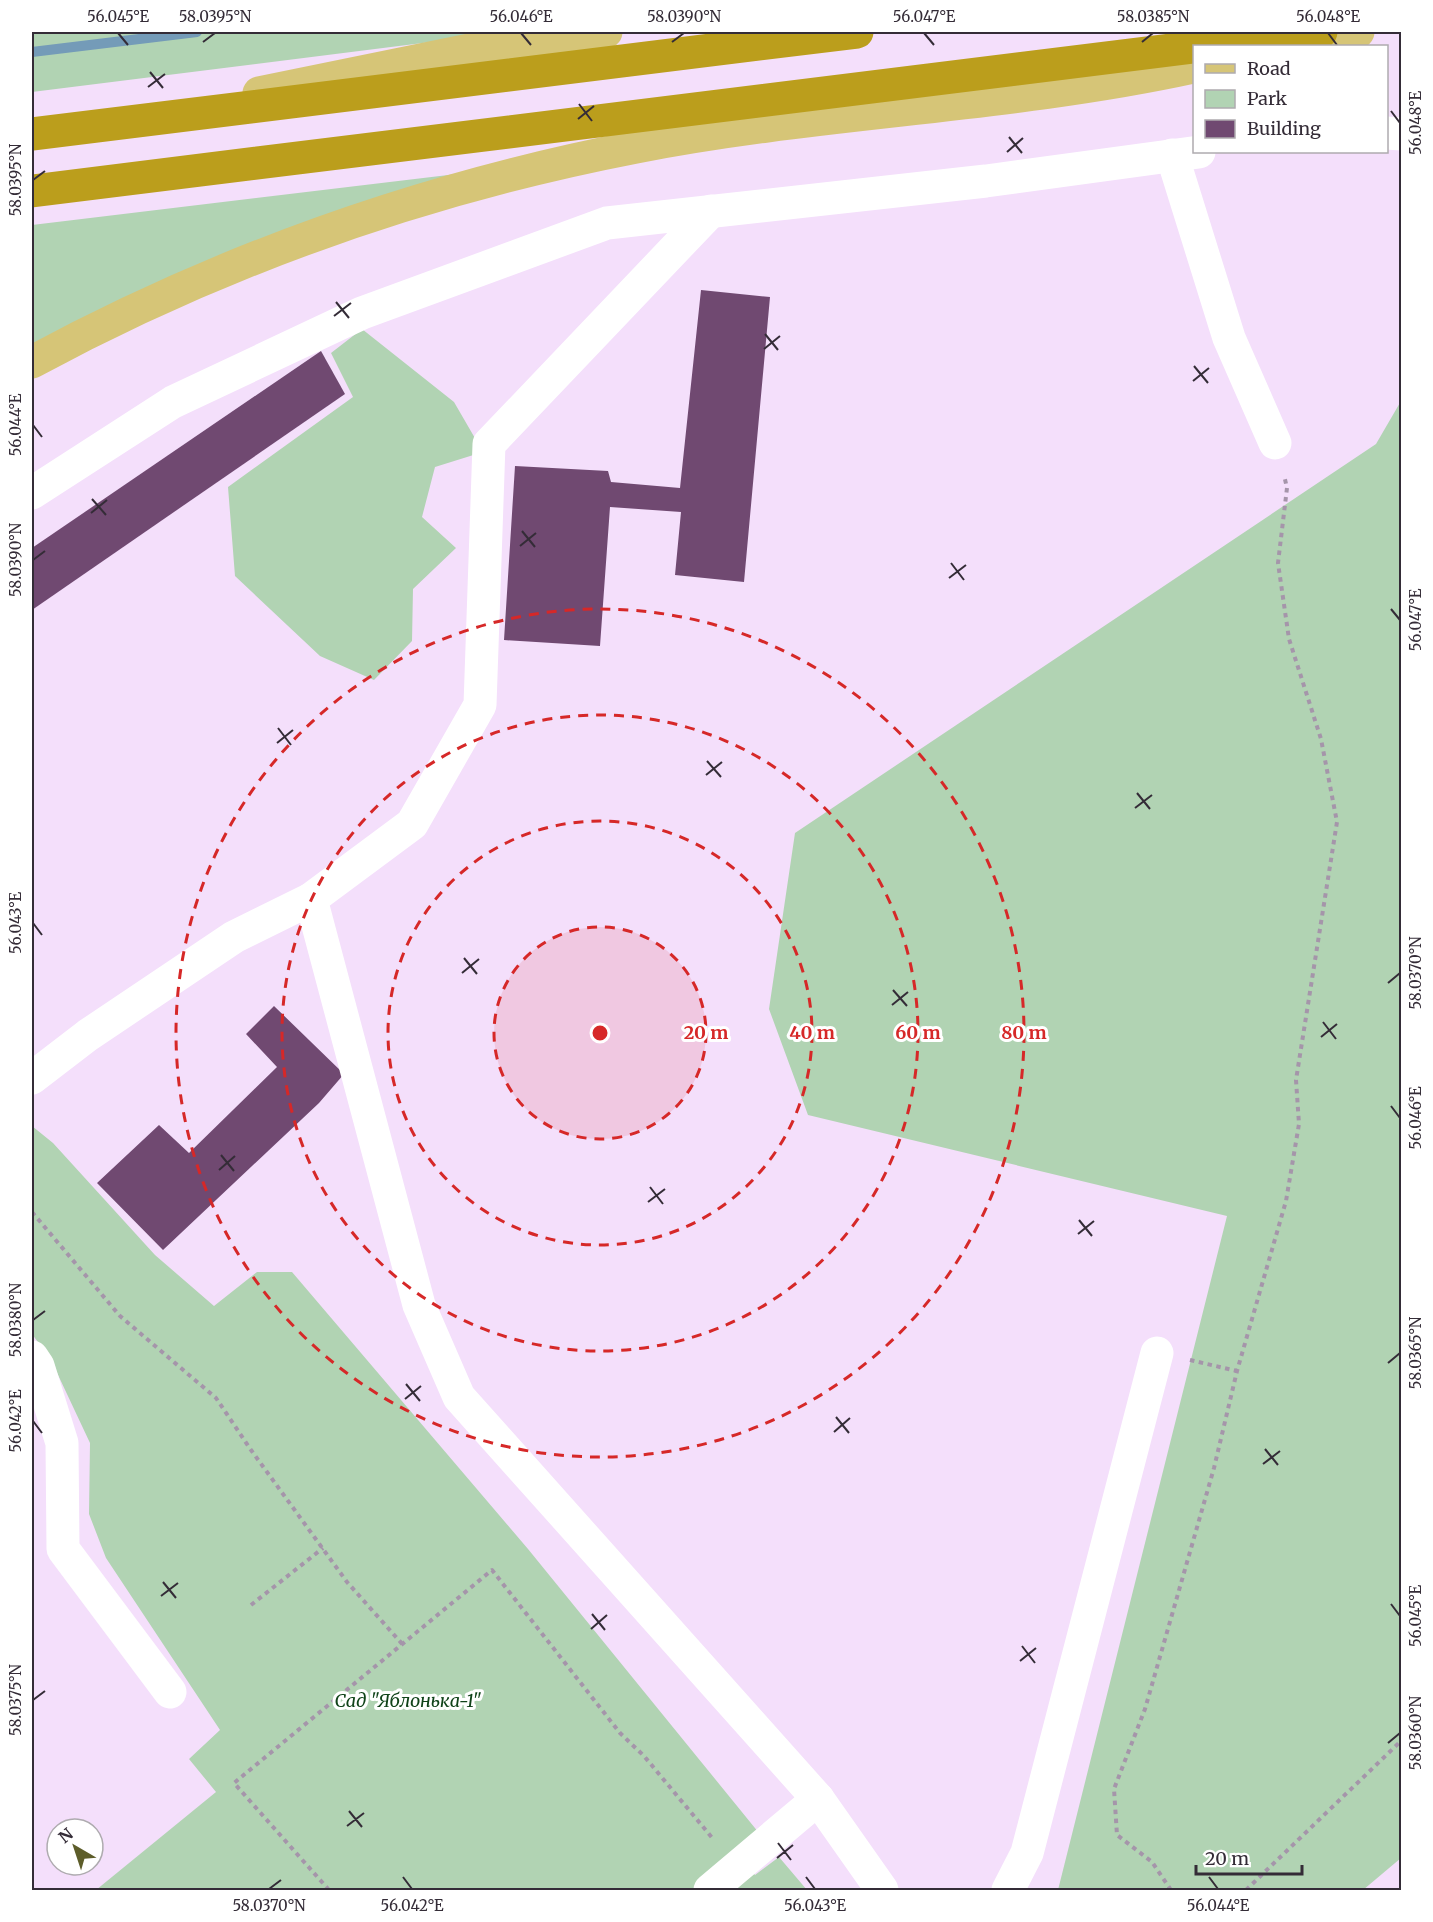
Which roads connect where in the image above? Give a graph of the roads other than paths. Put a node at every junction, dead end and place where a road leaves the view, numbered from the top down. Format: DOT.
graph roads {
  1 [pos="606,32"];
  2 [pos="857,32"];
  3 [pos="1321,32"];
  4 [pos="1358,32"];
  5 [pos="1208,45"];
  6 [pos="1294,45"];
  7 [pos="1193,47"];
  8 [pos="1193,67"];
  9 [pos="104,124"];
  10 [pos="32,134"];
  11 [pos="1186,153"];
  12 [pos="32,191"];
  13 [pos="711,211"];
  14 [pos="32,362"];
  15 [pos="1275,442"];
  16 [pos="32,493"];
  17 [pos="310,899"];
  18 [pos="32,1078"];
  19 [pos="1157,1353"];
  20 [pos="32,1357"];
  21 [pos="170,1692"];
  22 [pos="818,1799"];
  23 [pos="710,1890"];
  24 [pos="882,1890"];
  25 [pos="1008,1890"];
  1 -- 9 [label="main road"];
  2 -- 9 [label="highway"];
  3 -- 5 [label="highway"];
  4 -- 6 [label="main road"];
  7 -- 12 [label="highway"];
  8 -- 14 [label="main road"];
  9 -- 10 [label="highway"];
  11 -- 13 [label="street"];
  11 -- 15 [label="street"];
  13 -- 16 [label="street"];
  13 -- 17 [label="street"];
  17 -- 18 [label="street"];
  17 -- 22 [label="street"];
  19 -- 25 [label="street"];
  20 -- 21 [label="street"];
  22 -- 23 [label="street"];
  22 -- 24 [label="street"];
}
